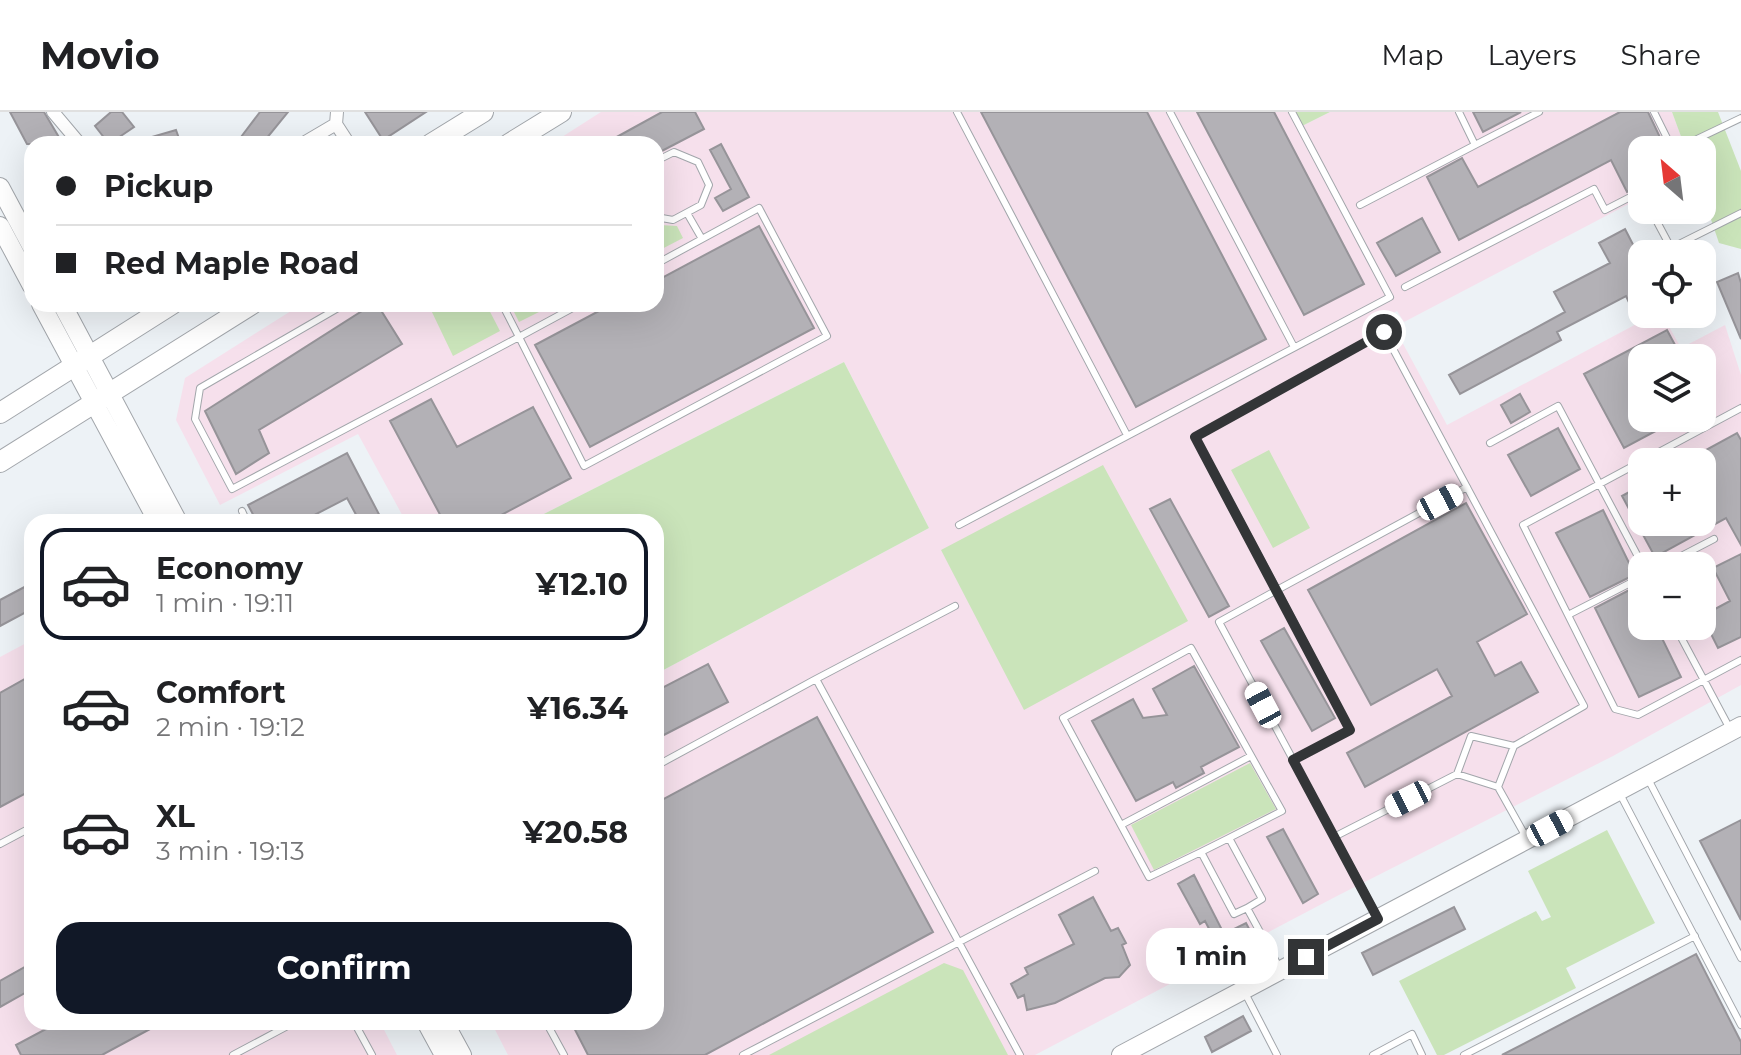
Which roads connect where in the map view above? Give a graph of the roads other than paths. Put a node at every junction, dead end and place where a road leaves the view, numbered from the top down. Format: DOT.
graph roads {
  1 [pos="53,112"];
  2 [pos="483,112"];
  3 [pos="561,112"];
  4 [pos="957,112"];
  5 [pos="1170,112"];
  6 [pos="1292,112"];
  7 [pos="1459,112"];
  8 [pos="1539,112"];
  9 [pos="1654,112"];
  10 [pos="336,118"];
  11 [pos="1741,118"];
  12 [pos="73,136"];
  13 [pos="312,136"];
  14 [pos="345,136"];
  15 [pos="444,136"];
  16 [pos="522,136"];
  17 [pos="1667,136"];
  18 [pos="1703,136"];
  19 [pos="1475,145"];
  20 [pos="664,157"];
  21 [pos="0,187"];
  22 [pos="1628,198"];
  23 [pos="1360,205"];
  24 [pos="687,213"];
  25 [pos="1741,213"];
  26 [pos="664,218"];
  27 [pos="0,226"];
  28 [pos="24,232"];
  29 [pos="702,239"];
  30 [pos="1693,240"];
  31 [pos="664,260"];
  32 [pos="24,271"];
  33 [pos="1405,287"];
  34 [pos="47,312"];
  35 [pos="65,312"];
  36 [pos="159,312"];
  37 [pos="239,312"];
  38 [pos="331,312"];
  39 [pos="506,312"];
  40 [pos="565,312"];
  41 [pos="519,337"];
  42 [pos="1294,347"];
  43 [pos="82,360"];
  44 [pos="102,398"];
  45 [pos="1738,409"];
  46 [pos="0,413"];
  47 [pos="1741,421"];
  48 [pos="1127,435"];
  49 [pos="1490,443"];
  50 [pos="0,462"];
  51 [pos="1600,484"];
  52 [pos="1467,487"];
  53 [pos="242,511"];
  54 [pos="154,514"];
  55 [pos="173,514"];
  56 [pos="243,514"];
  57 [pos="959,525"];
  58 [pos="1714,539"];
  59 [pos="1636,552"];
  60 [pos="1689,552"];
  61 [pos="1628,584"];
  62 [pos="1277,590"];
  63 [pos="955,606"];
  64 [pos="1568,615"];
  65 [pos="1683,640"];
  66 [pos="1741,660"];
  67 [pos="816,679"];
  68 [pos="1704,680"];
  69 [pos="1736,729"];
  70 [pos="1514,746"];
  71 [pos="1251,756"];
  72 [pos="1293,760"];
  73 [pos="664,762"];
  74 [pos="1457,774"];
  75 [pos="1647,777"];
  76 [pos="1498,787"];
  77 [pos="1619,792"];
  78 [pos="1121,825"];
  79 [pos="24,831"];
  80 [pos="1334,837"];
  81 [pos="1229,838"];
  82 [pos="1528,840"];
  83 [pos="0,844"];
  84 [pos="1201,852"];
  85 [pos="1095,871"];
  86 [pos="1247,908"];
  87 [pos="1378,919"];
  88 [pos="1695,936"];
  89 [pos="959,942"];
  90 [pos="1741,958"];
  91 [pos="1281,970"];
  92 [pos="1243,990"];
  93 [pos="1741,1025"];
  94 [pos="278,1030"];
  95 [pos="358,1030"];
  96 [pos="430,1030"];
  97 [pos="448,1030"];
  98 [pos="550,1030"];
  99 [pos="233,1055"];
  100 [pos="372,1055"];
  101 [pos="444,1055"];
  102 [pos="462,1055"];
  103 [pos="564,1055"];
  104 [pos="743,1055"];
  105 [pos="1020,1055"];
  106 [pos="1121,1055"];
  107 [pos="1277,1055"];
  108 [pos="1373,1055"];
  109 [pos="1422,1055"];
  110 [pos="1464,1055"];
  1 -- 12 [label="street"];
  2 -- 15 [label="main road"];
  3 -- 16 [label="main road"];
  4 -- 48 [label="lane"];
  5 -- 42 [label="lane"];
  6 -- 42 [label="lane"];
  7 -- 19 [label="lane"];
  8 -- 19 [label="lane"];
  9 -- 17 [label="lane"];
  10 -- 13 [label="street"];
  10 -- 14 [label="street"];
  11 -- 18 [label="lane"];
  19 -- 23 [label="lane"];
  20 -- 24 [label="lane"];
  21 -- 28 [label="street"];
  22 -- 33 [label="lane"];
  24 -- 26 [label="lane"];
  24 -- 29 [label="lane"];
  25 -- 30 [label="lane"];
  27 -- 32 [label="street"];
  29 -- 31 [label="lane"];
  29 -- 41 [label="lane"];
  34 -- 43 [label="street"];
  35 -- 43 [label="street"];
  36 -- 43 [label="main road"];
  37 -- 44 [label="main road"];
  38 -- 41 [label="lane"];
  39 -- 41 [label="lane"];
  40 -- 41 [label="lane"];
  42 -- 48 [label="lane"];
  43 -- 44 [label="street"];
  43 -- 46 [label="main road"];
  44 -- 50 [label="main road"];
  44 -- 54 [label="street"];
  44 -- 55 [label="street"];
  45 -- 47 [label="lane"];
  45 -- 51 [label="lane"];
  48 -- 57 [label="lane"];
  49 -- 51 [label="lane"];
  51 -- 59 [label="lane"];
  51 -- 64 [label="lane"];
  52 -- 62 [label="lane"];
  52 -- 62 [label="lane"];
  52 -- 70 [label="lane"];
  53 -- 56 [label="lane"];
  58 -- 60 [label="lane"];
  61 -- 64 [label="lane"];
  62 -- 72 [label="lane"];
  62 -- 72 [label="lane"];
  63 -- 67 [label="lane"];
  64 -- 68 [label="lane"];
  65 -- 68 [label="lane"];
  66 -- 68 [label="lane"];
  67 -- 73 [label="lane"];
  67 -- 89 [label="lane"];
  68 -- 69 [label="lane"];
  69 -- 75 [label="street"];
  70 -- 74 [label="lane"];
  70 -- 76 [label="lane"];
  71 -- 78 [label="lane"];
  71 -- 78 [label="lane"];
  71 -- 81 [label="lane"];
  72 -- 80 [label="lane"];
  74 -- 76 [label="lane"];
  74 -- 80 [label="lane"];
  75 -- 77 [label="street"];
  75 -- 90 [label="lane"];
  76 -- 82 [label="lane"];
  77 -- 82 [label="street"];
  77 -- 88 [label="lane"];
  78 -- 84 [label="lane"];
  79 -- 83 [label="lane"];
  80 -- 87 [label="lane"];
  81 -- 84 [label="lane"];
  81 -- 86 [label="lane"];
  82 -- 87 [label="street"];
  84 -- 86 [label="lane"];
  85 -- 89 [label="lane"];
  86 -- 91 [label="lane"];
  87 -- 91 [label="street"];
  88 -- 93 [label="lane"];
  88 -- 110 [label="lane"];
  89 -- 104 [label="lane"];
  89 -- 105 [label="lane"];
  91 -- 92 [label="street"];
  92 -- 106 [label="street"];
  92 -- 107 [label="lane"];
  94 -- 99 [label="lane"];
  95 -- 100 [label="lane"];
  96 -- 101 [label="street"];
  97 -- 102 [label="street"];
  98 -- 103 [label="lane"];
  108 -- 109 [label="lane"];
}
